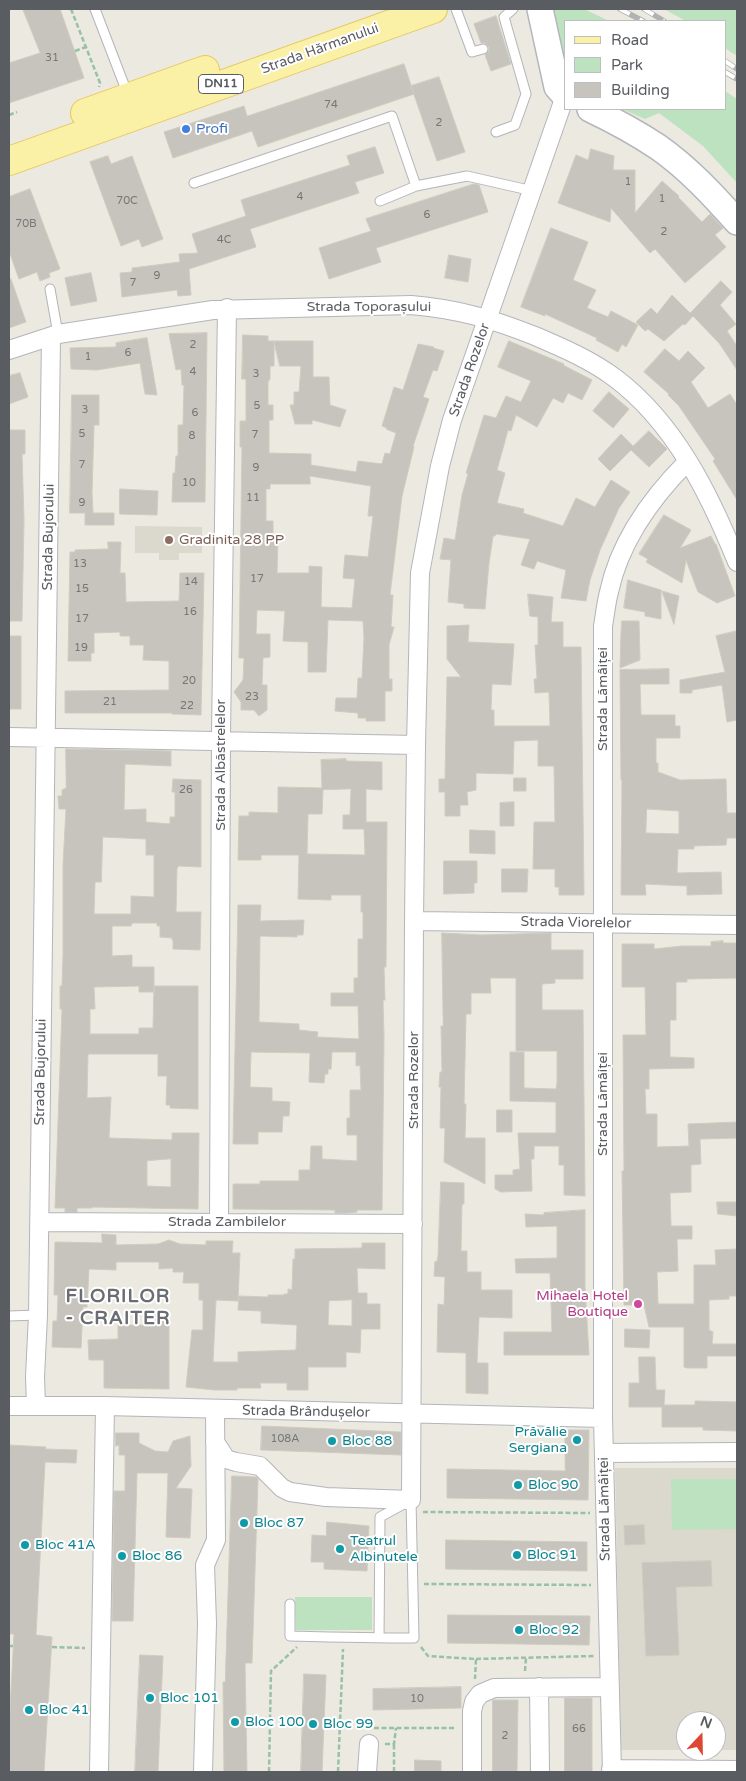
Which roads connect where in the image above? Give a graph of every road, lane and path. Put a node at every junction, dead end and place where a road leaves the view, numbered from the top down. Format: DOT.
graph roads {
  1 [pos="72,9"];
  2 [pos="95,9"];
  3 [pos="378,9"];
  4 [pos="433,9"];
  5 [pos="456,9"];
  6 [pos="513,9"];
  7 [pos="540,9"];
  8 [pos="86,47"];
  9 [pos="483,49"];
  10 [pos="75,51"];
  11 [pos="98,89"];
  12 [pos="564,95"];
  13 [pos="129,96"];
  14 [pos="564,99"];
  15 [pos="592,110"];
  16 [pos="17,112"];
  17 [pos="9,115"];
  18 [pos="496,132"];
  19 [pos="9,142"];
  20 [pos="9,161"];
  21 [pos="194,183"];
  22 [pos="416,186"];
  23 [pos="533,191"];
  24 [pos="380,201"];
  25 [pos="737,222"];
  26 [pos="50,289"];
  27 [pos="227,308"];
  28 [pos="488,319"];
  29 [pos="55,335"];
  30 [pos="9,350"];
  31 [pos="688,461"];
  32 [pos="737,562"];
  33 [pos="9,737"];
  34 [pos="46,738"];
  35 [pos="221,741"];
  36 [pos="416,745"];
  37 [pos="414,921"];
  38 [pos="603,923"];
  39 [pos="737,925"];
  40 [pos="40,1222"];
  41 [pos="219,1222"];
  42 [pos="414,1224"];
  43 [pos="38,1315"];
  44 [pos="9,1316"];
  45 [pos="9,1406"];
  46 [pos="36,1406"];
  47 [pos="105,1406"];
  48 [pos="215,1410"];
  49 [pos="412,1415"];
  50 [pos="603,1418"];
  51 [pos="215,1442"];
  52 [pos="737,1452"];
  53 [pos="604,1453"];
  54 [pos="411,1506"];
  55 [pos="605,1513"];
  56 [pos="413,1584"];
  57 [pos="607,1585"];
  58 [pos="290,1604"];
  59 [pos="308,1637"];
  60 [pos="344,1637"];
  61 [pos="379,1638"];
  62 [pos="414,1638"];
  63 [pos="9,1646"];
  64 [pos="13,1646"];
  65 [pos="52,1647"];
  66 [pos="101,1648"];
  67 [pos="609,1656"];
  68 [pos="476,1659"];
  69 [pos="539,1686"];
  70 [pos="609,1687"];
  71 [pos="474,1702"];
  72 [pos="340,1727"];
  73 [pos="396,1728"];
  74 [pos="472,1728"];
  75 [pos="369,1744"];
  76 [pos="394,1744"];
  77 [pos="737,1770"];
  78 [pos="612,1771"];
  79 [pos="99,1772"];
  80 [pos="203,1772"];
  81 [pos="269,1772"];
  82 [pos="338,1772"];
  83 [pos="367,1772"];
  84 [pos="394,1772"];
  85 [pos="472,1772"];
  86 [pos="540,1772"];
  1 -- 8 [label="path"];
  2 -- 13 [label="lane"];
  3 -- 13 [label="main road, Strada Hărmanului / DN11"];
  4 -- 20 [label="main road, Strada Hărmanului / DN11"];
  5 -- 9 [label="lane"];
  6 -- 18 [label="lane"];
  7 -- 12 [label="street, Strada Rozelor"];
  8 -- 10 [label="path"];
  8 -- 11 [label="path"];
  13 -- 19 [label="main road, Strada Hărmanului / DN11"];
  14 -- 23 [label="street, Strada Rozelor"];
  15 -- 25 [label="street"];
  16 -- 17 [label="path"];
  21 -- 22 [label="lane"];
  22 -- 23 [label="lane"];
  22 -- 24 [label="lane"];
  23 -- 28 [label="street, Strada Rozelor"];
  26 -- 29 [label="lane"];
  27 -- 28 [label="street, Strada Toporașului"];
  27 -- 29 [label="street, Strada Toporașului"];
  27 -- 35 [label="street, Strada Albăstrelelor"];
  28 -- 31 [label="street, Strada Toporașului"];
  28 -- 36 [label="street, Strada Rozelor"];
  29 -- 30 [label="street, Strada Toporașului"];
  29 -- 34 [label="street, Strada Bujorului"];
  31 -- 32 [label="street, Strada Toporașului"];
  31 -- 38 [label="street, Strada Lămâiței"];
  33 -- 34 [label="street"];
  34 -- 35 [label="street"];
  34 -- 40 [label="street, Strada Bujorului"];
  35 -- 36 [label="street"];
  35 -- 41 [label="street, Strada Albăstrelelor"];
  36 -- 37 [label="street, Strada Rozelor"];
  37 -- 38 [label="street, Strada Viorelelor"];
  37 -- 42 [label="street, Strada Rozelor"];
  38 -- 39 [label="street, Strada Viorelelor"];
  38 -- 50 [label="street, Strada Lămâiței"];
  40 -- 41 [label="street, Strada Zambilelor"];
  40 -- 43 [label="street, Strada Bujorului"];
  41 -- 42 [label="street, Strada Zambilelor"];
  42 -- 49 [label="street, Strada Rozelor"];
  43 -- 44 [label="lane"];
  43 -- 46 [label="street, Strada Bujorului"];
  45 -- 46 [label="street, Strada Brândușelor"];
  46 -- 47 [label="street, Strada Brândușelor"];
  47 -- 48 [label="street, Strada Brândușelor"];
  47 -- 66 [label="street"];
  48 -- 49 [label="street, Strada Brândușelor"];
  48 -- 51 [label="street"];
  49 -- 50 [label="street, Strada Brândușelor"];
  49 -- 54 [label="street, Strada Rozelor"];
  50 -- 53 [label="street, Strada Lămâiței"];
  51 -- 54 [label="street"];
  51 -- 80 [label="street"];
  52 -- 53 [label="street"];
  53 -- 55 [label="street, Strada Lămâiței"];
  54 -- 55 [label="path"];
  54 -- 56 [label="lane"];
  54 -- 61 [label="lane"];
  55 -- 57 [label="street, Strada Lămâiței"];
  56 -- 57 [label="path"];
  56 -- 62 [label="lane"];
  57 -- 67 [label="street, Strada Lămâiței"];
  58 -- 59 [label="lane"];
  59 -- 60 [label="lane"];
  59 -- 81 [label="path"];
  60 -- 61 [label="lane"];
  60 -- 72 [label="path"];
  61 -- 62 [label="lane"];
  62 -- 68 [label="path"];
  63 -- 64 [label="path"];
  65 -- 66 [label="path"];
  66 -- 79 [label="street"];
  67 -- 68 [label="path"];
  67 -- 70 [label="street, Strada Lămâiței"];
  68 -- 71 [label="path"];
  69 -- 70 [label="street"];
  69 -- 71 [label="street"];
  69 -- 86 [label="street"];
  70 -- 78 [label="street, Strada Lămâiței"];
  71 -- 74 [label="street"];
  72 -- 73 [label="path"];
  72 -- 82 [label="path"];
  73 -- 74 [label="path"];
  73 -- 76 [label="path"];
  74 -- 85 [label="street"];
  75 -- 76 [label="path"];
  75 -- 83 [label="street"];
  76 -- 84 [label="path"];
  77 -- 78 [label="street"];
}
